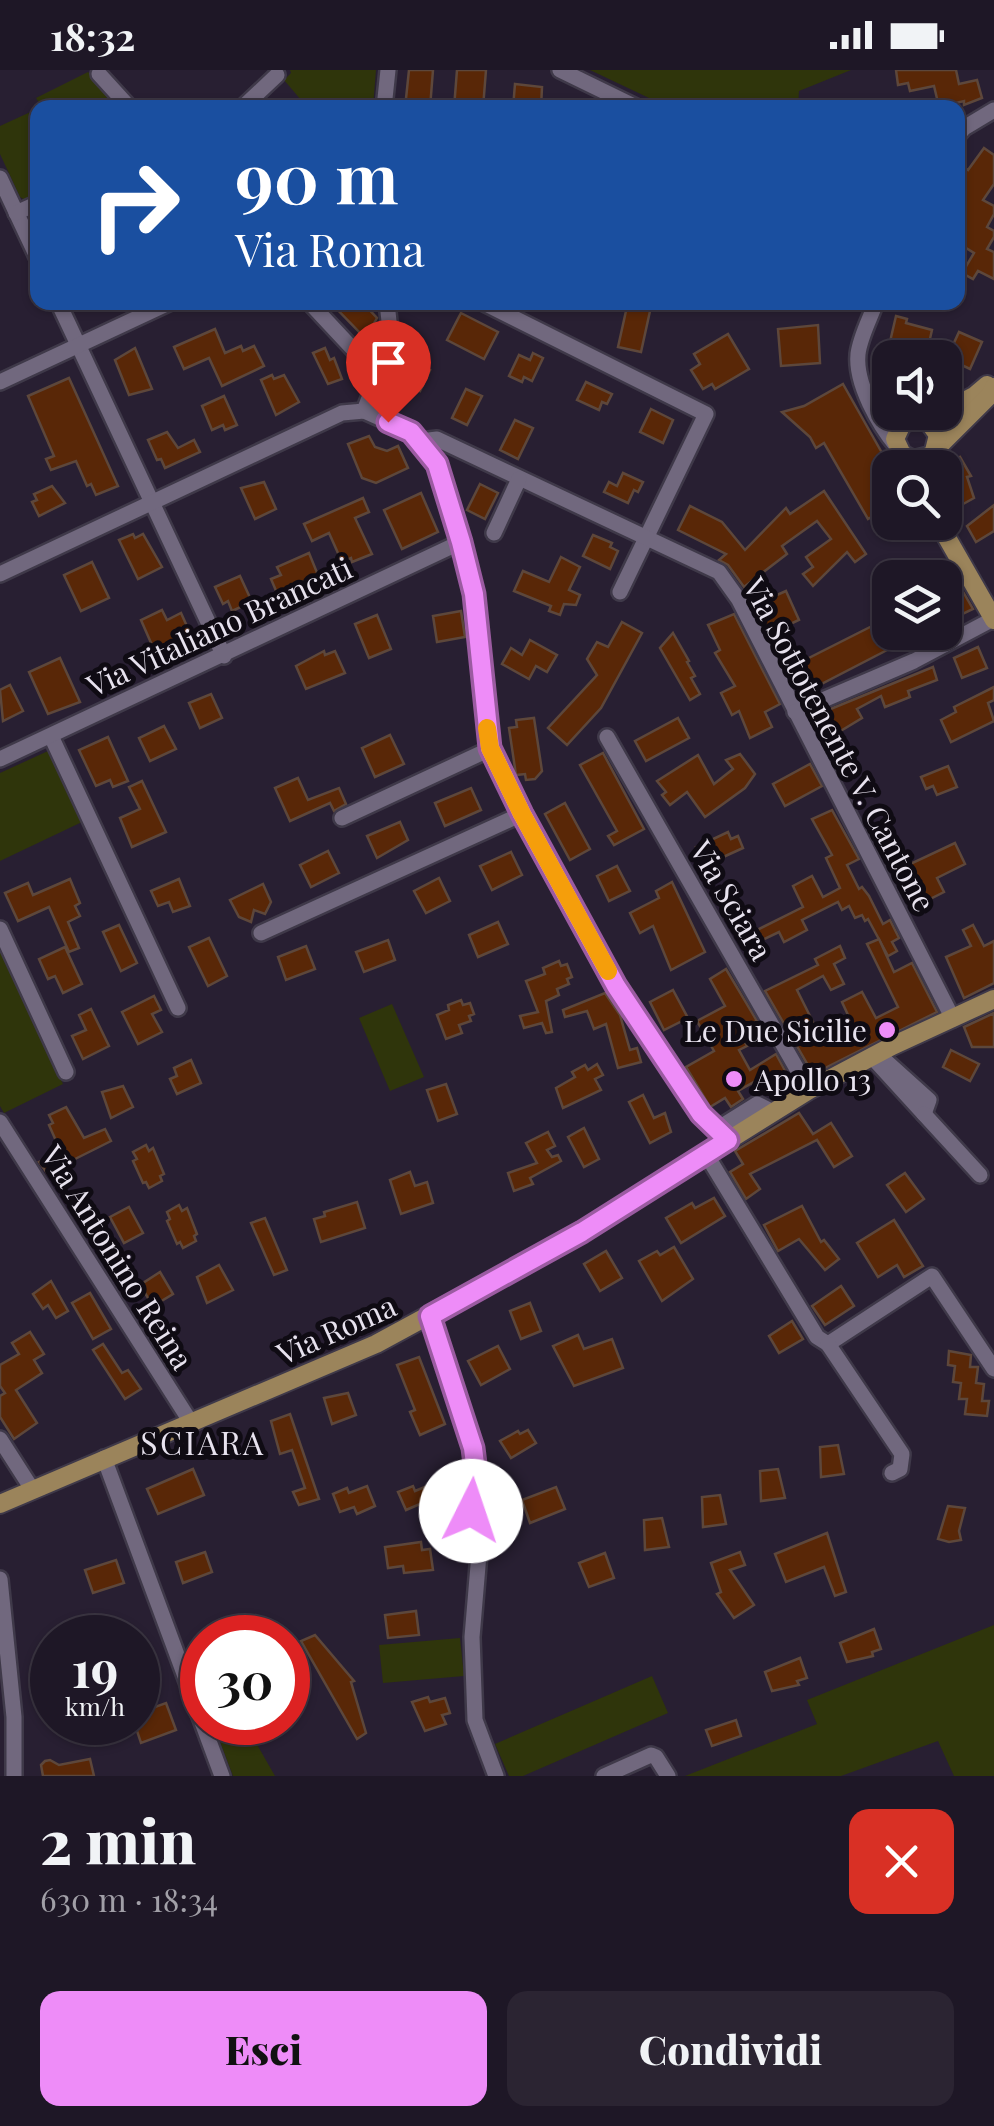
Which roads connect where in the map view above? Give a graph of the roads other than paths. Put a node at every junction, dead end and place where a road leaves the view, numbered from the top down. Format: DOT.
graph roads {
  1 [pos="388,70"];
  2 [pos="560,70"];
  3 [pos="99,74"];
  4 [pos="277,75"];
  5 [pos="123,100"];
  6 [pos="250,100"];
  7 [pos="385,100"];
  8 [pos="622,100"];
  9 [pos="994,110"];
  10 [pos="965,130"];
  11 [pos="0,178"];
  12 [pos="30,207"];
  13 [pos="16,213"];
  14 [pos="30,242"];
  15 [pos="62,310"];
  16 [pos="155,310"];
  17 [pos="316,310"];
  18 [pos="388,310"];
  19 [pos="498,310"];
  20 [pos="873,310"];
  21 [pos="78,346"];
  22 [pos="379,377"];
  23 [pos="994,378"];
  24 [pos="0,382"];
  25 [pos="862,382"];
  26 [pos="994,387"];
  27 [pos="872,392"];
  28 [pos="962,402"];
  29 [pos="364,411"];
  30 [pos="421,441"];
  31 [pos="897,450"];
  32 [pos="937,450"];
  33 [pos="520,478"];
  34 [pos="152,503"];
  35 [pos="494,533"];
  36 [pos="645,538"];
  37 [pos="948,540"];
  38 [pos="461,542"];
  39 [pos="0,574"];
  40 [pos="620,592"];
  41 [pos="994,620"];
  42 [pos="224,656"];
  43 [pos="795,712"];
  44 [pos="51,736"];
  45 [pos="607,737"];
  46 [pos="490,748"];
  47 [pos="0,759"];
  48 [pos="522,814"];
  49 [pos="342,818"];
  50 [pos="0,930"];
  51 [pos="261,933"];
  52 [pos="994,999"];
  53 [pos="178,1008"];
  54 [pos="953,1019"];
  55 [pos="874,1055"];
  56 [pos="66,1072"];
  57 [pos="809,1090"];
  58 [pos="0,1122"];
  59 [pos="722,1134"];
  60 [pos="706,1154"];
  61 [pos="980,1175"];
  62 [pos="430,1316"];
  63 [pos="828,1344"];
  64 [pos="994,1369"];
  65 [pos="190,1421"];
  66 [pos="0,1439"];
  67 [pos="104,1458"];
  68 [pos="892,1473"];
  69 [pos="32,1489"];
  70 [pos="0,1504"];
  71 [pos="0,1580"];
  72 [pos="14,1776"];
  73 [pos="222,1776"];
  74 [pos="496,1776"];
  75 [pos="604,1776"];
  76 [pos="668,1776"];
  1 -- 7 [label="street"];
  2 -- 8 [label="street"];
  3 -- 5 [label="street"];
  4 -- 6 [label="street"];
  9 -- 10 [label="street"];
  11 -- 13 [label="street"];
  12 -- 13 [label="street"];
  13 -- 14 [label="street"];
  15 -- 21 [label="street"];
  16 -- 21 [label="street"];
  17 -- 22 [label="street"];
  18 -- 22 [label="street"];
  19 -- 36 [label="street"];
  20 -- 25 [label="street"];
  21 -- 24 [label="street"];
  21 -- 34 [label="street"];
  22 -- 29 [label="street"];
  23 -- 28 [label="main road"];
  25 -- 27 [label="street"];
  25 -- 31 [label="street"];
  26 -- 32 [label="main road"];
  29 -- 30 [label="street, Via Sottotenente V. Cantone"];
  29 -- 34 [label="street"];
  30 -- 33 [label="street, Via Sottotenente V. Cantone"];
  30 -- 38 [label="street"];
  33 -- 35 [label="street"];
  33 -- 36 [label="street, Via Sottotenente V. Cantone"];
  34 -- 39 [label="street"];
  34 -- 42 [label="street"];
  36 -- 40 [label="street"];
  36 -- 43 [label="street, Via Sottotenente V. Cantone"];
  37 -- 41 [label="main road"];
  38 -- 42 [label="street, Via Vitaliano Brancati"];
  38 -- 46 [label="street"];
  41 -- 43 [label="street"];
  42 -- 44 [label="street, Via Vitaliano Brancati"];
  43 -- 54 [label="street, Via Sottotenente V. Cantone"];
  44 -- 47 [label="street, Via Vitaliano Brancati"];
  44 -- 53 [label="street"];
  45 -- 57 [label="street, Via Sciara"];
  46 -- 48 [label="street"];
  46 -- 49 [label="street"];
  48 -- 51 [label="street"];
  48 -- 59 [label="street"];
  50 -- 56 [label="street"];
  52 -- 54 [label="main road, Via Roma"];
  54 -- 55 [label="main road, Via Roma"];
  55 -- 57 [label="main road, Via Roma"];
  55 -- 61 [label="street"];
  57 -- 59 [label="main road, Via Roma"];
  58 -- 65 [label="street, Via Antonino Reina"];
  59 -- 60 [label="main road, Via Roma"];
  60 -- 62 [label="main road, Via Roma"];
  60 -- 63 [label="street"];
  62 -- 65 [label="main road, Via Roma"];
  62 -- 74 [label="street"];
  63 -- 64 [label="street"];
  63 -- 68 [label="street"];
  65 -- 67 [label="main road, Via Roma"];
  66 -- 69 [label="street"];
  67 -- 69 [label="main road, Via Roma"];
  67 -- 73 [label="street"];
  69 -- 70 [label="main road, Via Roma"];
  71 -- 72 [label="street"];
  75 -- 76 [label="street"];
}
